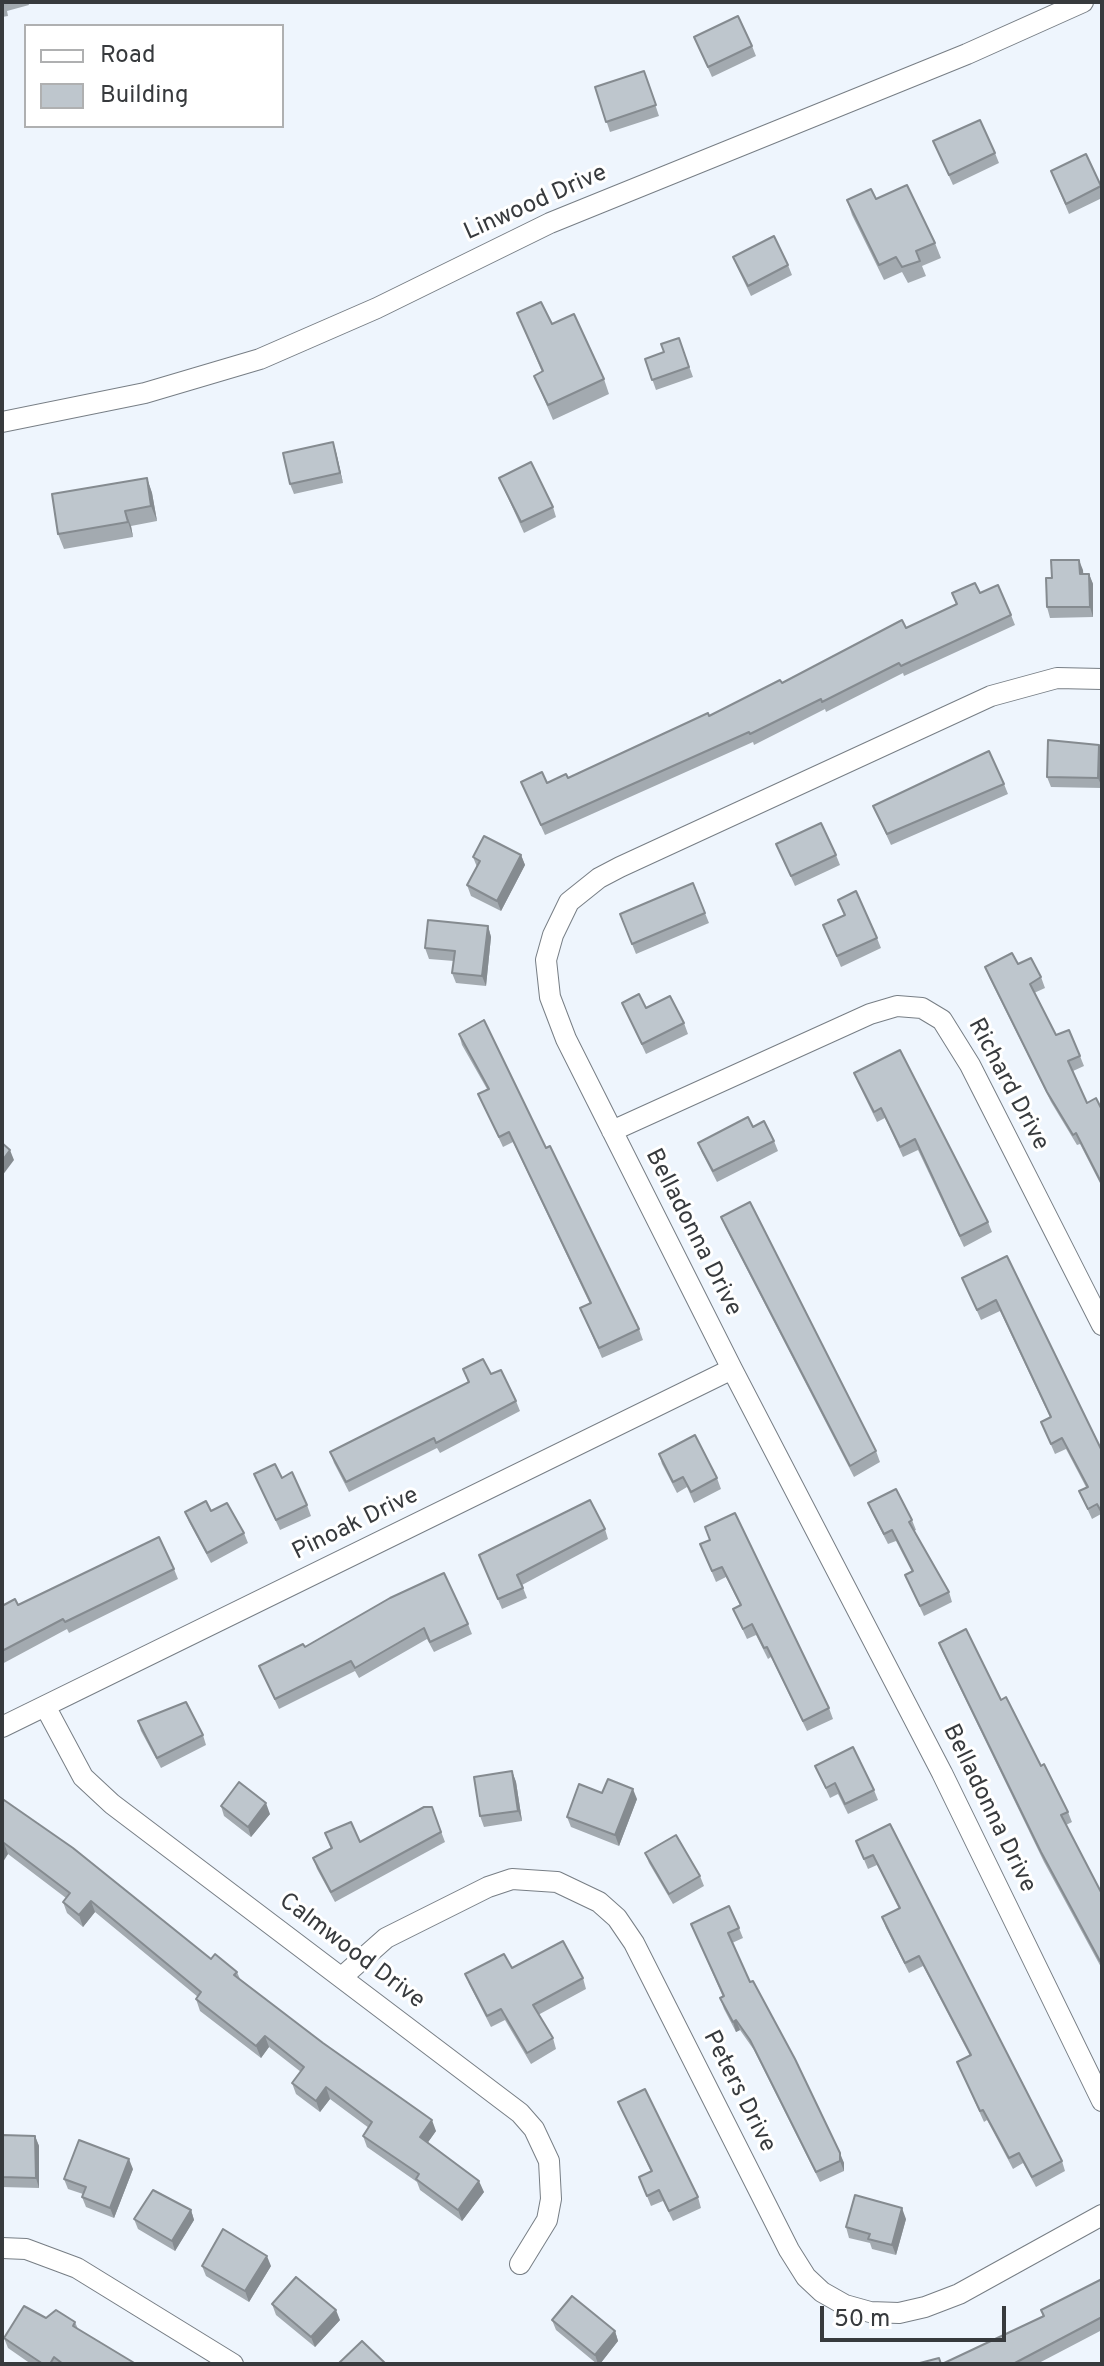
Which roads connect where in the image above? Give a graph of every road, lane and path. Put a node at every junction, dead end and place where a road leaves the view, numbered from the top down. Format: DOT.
graph roads {
  1 [pos="1083,2"];
  2 [pos="2,422"];
  3 [pos="1102,679"];
  4 [pos="612,1131"];
  5 [pos="1102,1325"];
  6 [pos="732,1369"];
  7 [pos="45,1706"];
  8 [pos="2,1727"];
  9 [pos="342,1977"];
  10 [pos="1102,2101"];
  11 [pos="1102,2215"];
  12 [pos="2,2248"];
  13 [pos="520,2264"];
  14 [pos="233,2364"];
  1 -- 2 [label="street, Linwood Drive"];
  3 -- 4 [label="street, Belladonna Drive"];
  4 -- 5 [label="street, Richard Drive"];
  4 -- 6 [label="street, Belladonna Drive"];
  6 -- 7 [label="street, Pinoak Drive"];
  6 -- 10 [label="street, Belladonna Drive"];
  7 -- 8 [label="street, Pinoak Drive"];
  7 -- 9 [label="street, Calmwood Drive"];
  9 -- 11 [label="street, Peters Drive"];
  9 -- 13 [label="street, Calmwood Drive"];
  12 -- 14 [label="street"];
}
